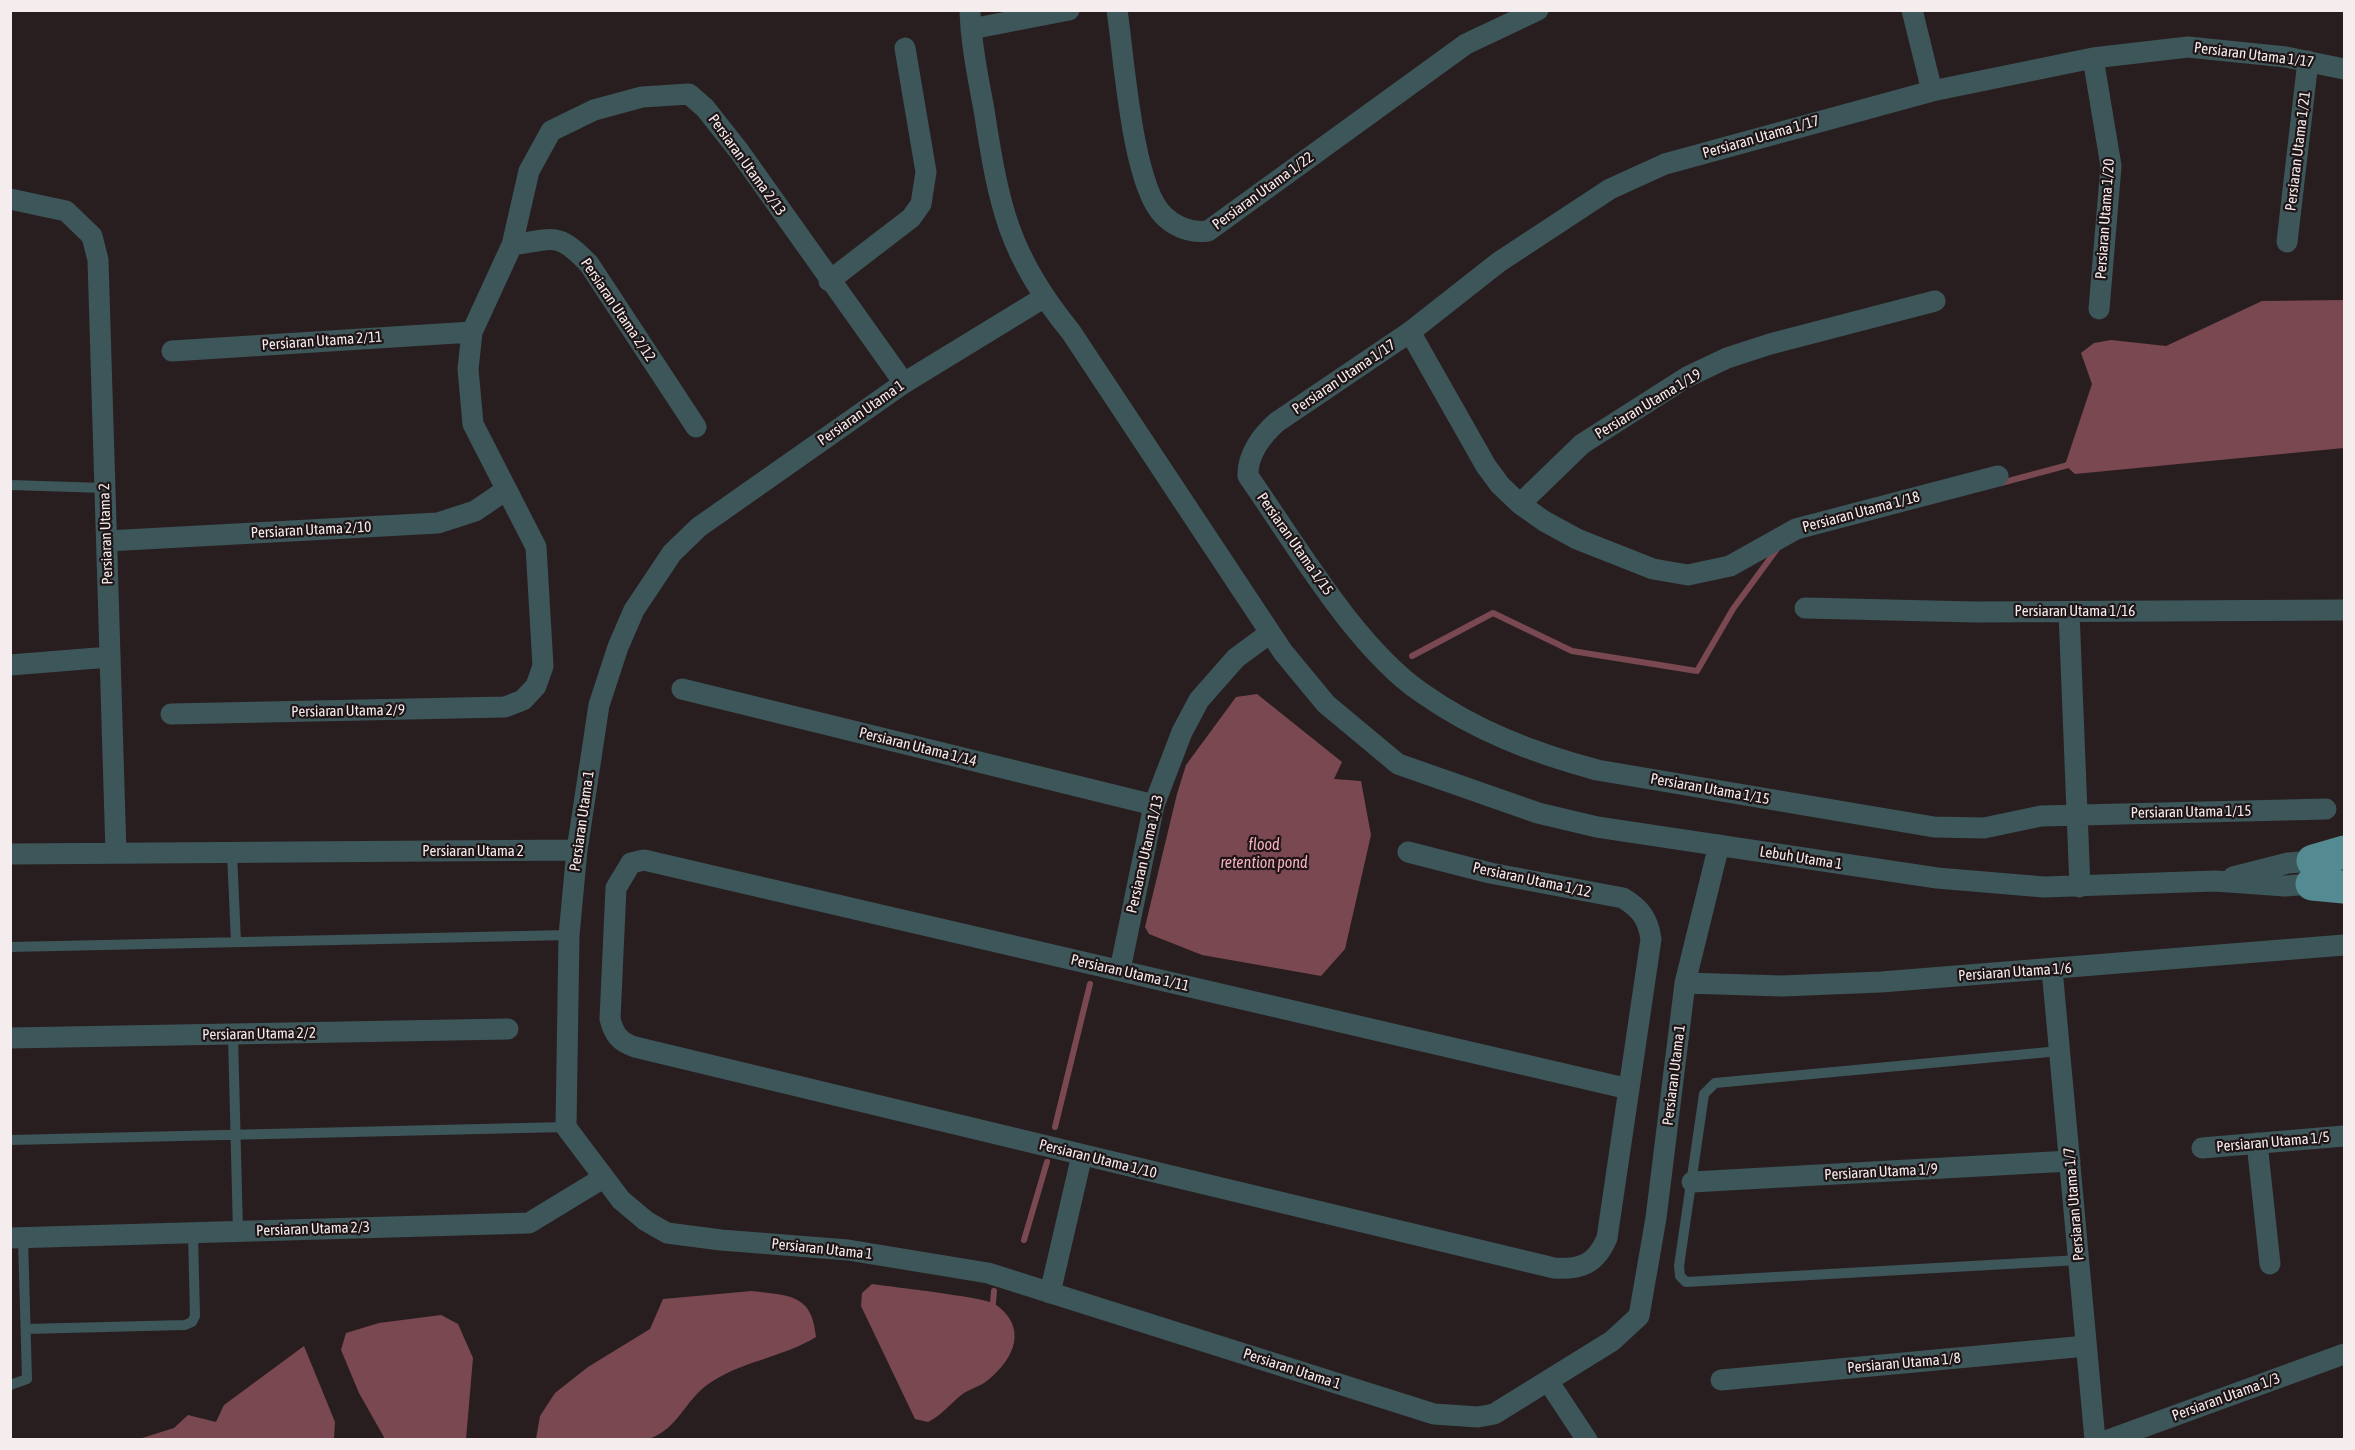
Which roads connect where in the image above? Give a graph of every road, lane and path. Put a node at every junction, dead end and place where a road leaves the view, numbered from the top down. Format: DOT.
graph roads {
  1 [pos="1069,10"];
  2 [pos="1118,10"];
  3 [pos="1538,10"];
  4 [pos="1912,10"];
  5 [pos="1513,15"];
  6 [pos="968,17"];
  7 [pos="905,48"];
  8 [pos="2093,58"];
  9 [pos="2308,61"];
  10 [pos="2344,69"];
  11 [pos="1932,91"];
  12 [pos="10,199"];
  13 [pos="2287,242"];
  14 [pos="512,245"];
  15 [pos="829,281"];
  16 [pos="1043,298"];
  17 [pos="1935,301"];
  18 [pos="2099,309"];
  19 [pos="472,332"];
  20 [pos="1410,332"];
  21 [pos="172,351"];
  22 [pos="904,383"];
  23 [pos="696,427"];
  24 [pos="1258,444"];
  25 [pos="1998,476"];
  26 [pos="10,485"];
  27 [pos="105,488"];
  28 [pos="507,490"];
  29 [pos="1520,504"];
  30 [pos="107,541"];
  31 [pos="1805,608"];
  32 [pos="2344,610"];
  33 [pos="2069,612"];
  34 [pos="1270,633"];
  35 [pos="110,657"];
  36 [pos="10,665"];
  37 [pos="682,689"];
  38 [pos="523,700"];
  39 [pos="171,714"];
  40 [pos="1155,805"];
  41 [pos="2326,809"];
  42 [pos="2077,815"];
  43 [pos="1719,846"];
  44 [pos="577,850"];
  45 [pos="232,852"];
  46 [pos="1408,852"];
  47 [pos="2344,852"];
  48 [pos="117,853"];
  49 [pos="10,854"];
  50 [pos="2323,868"];
  51 [pos="2344,882"];
  52 [pos="2080,887"];
  53 [pos="2344,887"];
  54 [pos="569,935"];
  55 [pos="236,942"];
  56 [pos="2344,945"];
  57 [pos="10,947"];
  58 [pos="2052,969"];
  59 [pos="1120,970"];
  60 [pos="1685,983"];
  61 [pos="508,1029"];
  62 [pos="613,1032"];
  63 [pos="232,1035"];
  64 [pos="10,1038"];
  65 [pos="2060,1051"];
  66 [pos="1629,1089"];
  67 [pos="566,1127"];
  68 [pos="235,1136"];
  69 [pos="2344,1136"];
  70 [pos="10,1140"];
  71 [pos="2257,1143"];
  72 [pos="2202,1148"];
  73 [pos="1082,1155"];
  74 [pos="2070,1161"];
  75 [pos="603,1178"];
  76 [pos="1692,1182"];
  77 [pos="237,1232"];
  78 [pos="193,1234"];
  79 [pos="17,1238"];
  80 [pos="2079,1260"];
  81 [pos="2270,1264"];
  82 [pos="1050,1293"];
  83 [pos="26,1329"];
  84 [pos="2086,1346"];
  85 [pos="2344,1354"];
  86 [pos="1721,1380"];
  87 [pos="1548,1381"];
  88 [pos="10,1385"];
  89 [pos="1587,1440"];
  90 [pos="2096,1440"];
  91 [pos="2108,1440"];
  1 -- 6 [label="street"];
  2 -- 5 [label="street, Persiaran Utama 1/22"];
  3 -- 5 [label="street, Persiaran Utama 1/22"];
  4 -- 11 [label="street"];
  6 -- 16 [label="street"];
  7 -- 15 [label="street"];
  8 -- 9 [label="street, Persiaran Utama 1/17"];
  8 -- 11 [label="street, Persiaran Utama 1/17"];
  8 -- 18 [label="street, Persiaran Utama 1/20"];
  9 -- 10 [label="street, Persiaran Utama 1/17"];
  9 -- 13 [label="street, Persiaran Utama 1/21"];
  11 -- 20 [label="street, Persiaran Utama 1/17"];
  12 -- 27 [label="street, Persiaran Utama 2"];
  14 -- 15 [label="street, Persiaran Utama 2/13"];
  14 -- 19 [label="street, Persiaran Utama 2/13"];
  14 -- 23 [label="street, Persiaran Utama 2/12"];
  15 -- 22 [label="street, Persiaran Utama 2/13"];
  16 -- 22 [label="street, Persiaran Utama 1"];
  16 -- 34 [label="street"];
  17 -- 29 [label="street, Persiaran Utama 1/19"];
  19 -- 21 [label="street, Persiaran Utama 2/11"];
  19 -- 28 [label="street, Persiaran Utama 2/13"];
  20 -- 24 [label="street, Persiaran Utama 1/17"];
  20 -- 29 [label="street, Persiaran Utama 1/18"];
  22 -- 44 [label="street, Persiaran Utama 1"];
  24 -- 42 [label="street, Persiaran Utama 1/15"];
  25 -- 29 [label="street, Persiaran Utama 1/18"];
  26 -- 27 [label="lane"];
  27 -- 30 [label="street, Persiaran Utama 2"];
  28 -- 30 [label="street, Persiaran Utama 2/10"];
  28 -- 38 [label="street, Persiaran Utama 2/13"];
  30 -- 35 [label="street, Persiaran Utama 2"];
  31 -- 33 [label="street, Persiaran Utama 1/16"];
  32 -- 33 [label="street, Persiaran Utama 1/16"];
  33 -- 42 [label="street"];
  34 -- 40 [label="street, Persiaran Utama 1/13"];
  34 -- 43 [label="street, Lebuh Utama 1"];
  35 -- 36 [label="street"];
  35 -- 48 [label="street, Persiaran Utama 2"];
  37 -- 40 [label="street, Persiaran Utama 1/14"];
  38 -- 39 [label="street, Persiaran Utama 2/9"];
  40 -- 59 [label="street, Persiaran Utama 1/13"];
  41 -- 42 [label="street, Persiaran Utama 1/15"];
  42 -- 52 [label="street"];
  43 -- 52 [label="street, Lebuh Utama 1"];
  43 -- 60 [label="street, Persiaran Utama 1"];
  44 -- 45 [label="street, Persiaran Utama 2"];
  44 -- 54 [label="street, Persiaran Utama 1"];
  45 -- 48 [label="street, Persiaran Utama 2"];
  45 -- 55 [label="lane"];
  46 -- 66 [label="street, Persiaran Utama 1/12"];
  47 -- 50 [label="main road"];
  48 -- 49 [label="street, Persiaran Utama 2"];
  50 -- 51 [label="street, Lebuh Utama 1"];
  50 -- 52 [label="street, Lebuh Utama 1"];
  50 -- 53 [label="main road"];
  54 -- 55 [label="lane"];
  54 -- 67 [label="street, Persiaran Utama 1"];
  55 -- 57 [label="lane"];
  56 -- 58 [label="street, Persiaran Utama 1/6"];
  58 -- 60 [label="street, Persiaran Utama 1/6"];
  58 -- 65 [label="street, Persiaran Utama 1/7"];
  59 -- 62 [label="street, Persiaran Utama 1/11"];
  59 -- 66 [label="street, Persiaran Utama 1/11"];
  60 -- 87 [label="street, Persiaran Utama 1"];
  61 -- 63 [label="street, Persiaran Utama 2/2"];
  62 -- 73 [label="street, Persiaran Utama 1/10"];
  63 -- 64 [label="street, Persiaran Utama 2/2"];
  63 -- 68 [label="lane"];
  65 -- 74 [label="street, Persiaran Utama 1/7"];
  65 -- 76 [label="lane"];
  66 -- 73 [label="street, Persiaran Utama 1/10"];
  67 -- 68 [label="lane"];
  67 -- 75 [label="street, Persiaran Utama 1"];
  68 -- 70 [label="lane"];
  68 -- 77 [label="lane"];
  69 -- 71 [label="street, Persiaran Utama 1/5"];
  71 -- 72 [label="street, Persiaran Utama 1/5"];
  71 -- 81 [label="street"];
  73 -- 82 [label="street"];
  74 -- 76 [label="street, Persiaran Utama 1/9"];
  74 -- 80 [label="street, Persiaran Utama 1/7"];
  75 -- 77 [label="street, Persiaran Utama 2/3"];
  75 -- 82 [label="street, Persiaran Utama 1"];
  76 -- 80 [label="lane"];
  77 -- 78 [label="street, Persiaran Utama 2/3"];
  78 -- 79 [label="street, Persiaran Utama 2/3"];
  78 -- 83 [label="lane"];
  79 -- 83 [label="lane"];
  80 -- 84 [label="street, Persiaran Utama 1/7"];
  82 -- 87 [label="street, Persiaran Utama 1"];
  83 -- 88 [label="lane"];
  84 -- 86 [label="street, Persiaran Utama 1/8"];
  84 -- 90 [label="street, Persiaran Utama 1/7"];
  85 -- 91 [label="street, Persiaran Utama 1/3"];
  87 -- 89 [label="street"];
}
